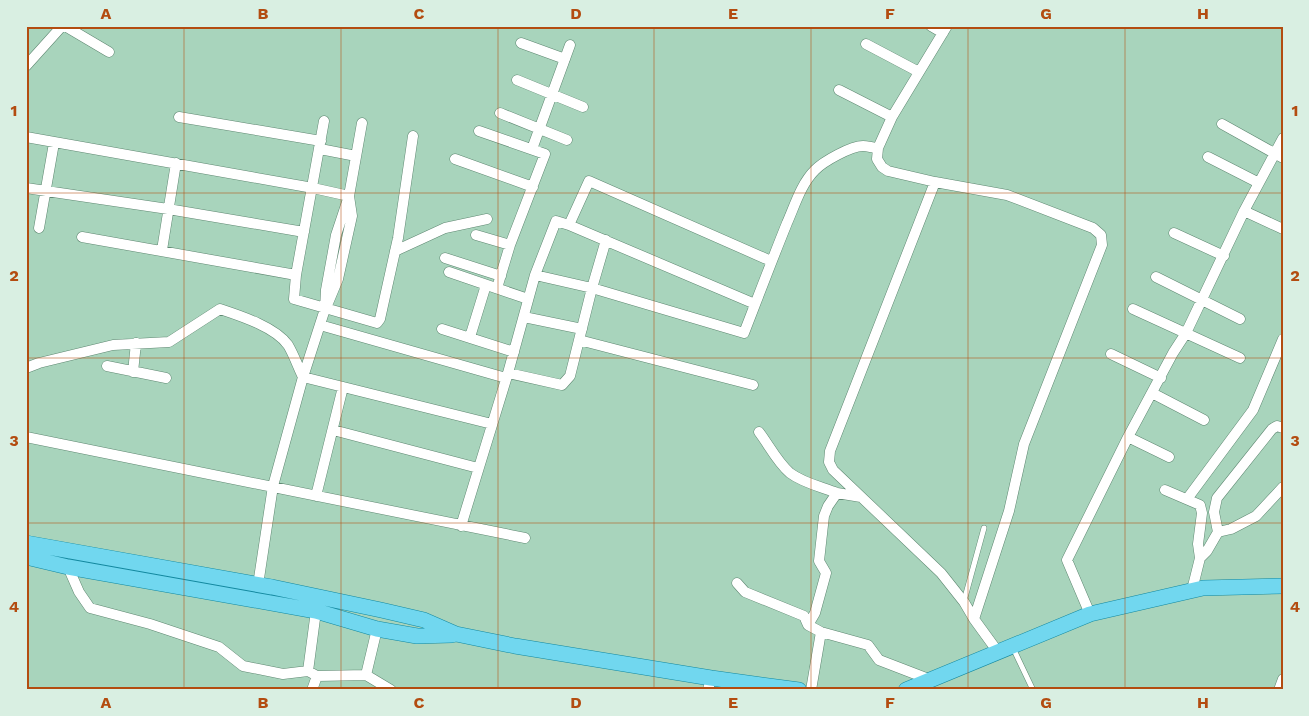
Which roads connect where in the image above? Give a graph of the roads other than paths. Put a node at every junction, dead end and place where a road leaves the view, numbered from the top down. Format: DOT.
graph roads {
  1 [pos="64,26"];
  2 [pos="930,26"];
  3 [pos="945,30"];
  4 [pos="521,43"];
  5 [pos="866,44"];
  6 [pos="570,45"];
  7 [pos="109,52"];
  8 [pos="565,59"];
  9 [pos="26,66"];
  10 [pos="919,72"];
  11 [pos="517,80"];
  12 [pos="838,90"];
  13 [pos="552,94"];
  14 [pos="583,106"];
  15 [pos="500,113"];
  16 [pos="179,117"];
  17 [pos="892,117"];
  18 [pos="324,120"];
  19 [pos="362,123"];
  20 [pos="1222,124"];
  21 [pos="539,129"];
  22 [pos="479,130"];
  23 [pos="413,136"];
  24 [pos="26,137"];
  25 [pos="1283,138"];
  26 [pos="567,140"];
  27 [pos="54,143"];
  28 [pos="320,145"];
  29 [pos="878,148"];
  30 [pos="532,149"];
  31 [pos="356,156"];
  32 [pos="1278,156"];
  33 [pos="1208,157"];
  34 [pos="455,159"];
  35 [pos="176,164"];
  36 [pos="935,182"];
  37 [pos="1259,183"];
  38 [pos="533,187"];
  39 [pos="26,188"];
  40 [pos="313,188"];
  41 [pos="45,191"];
  42 [pos="349,196"];
  43 [pos="168,209"];
  44 [pos="1244,211"];
  45 [pos="487,219"];
  46 [pos="569,225"];
  47 [pos="39,228"];
  48 [pos="1283,229"];
  49 [pos="304,232"];
  50 [pos="1174,233"];
  51 [pos="476,235"];
  52 [pos="82,237"];
  53 [pos="606,240"];
  54 [pos="510,245"];
  55 [pos="162,250"];
  56 [pos="395,251"];
  57 [pos="1224,256"];
  58 [pos="445,258"];
  59 [pos="771,261"];
  60 [pos="449,272"];
  61 [pos="296,274"];
  62 [pos="535,275"];
  63 [pos="501,276"];
  64 [pos="1156,277"];
  65 [pos="486,285"];
  66 [pos="497,288"];
  67 [pos="592,288"];
  68 [pos="528,299"];
  69 [pos="1201,300"];
  70 [pos="756,304"];
  71 [pos="326,309"];
  72 [pos="1132,309"];
  73 [pos="524,317"];
  74 [pos="1240,319"];
  75 [pos="320,325"];
  76 [pos="442,328"];
  77 [pos="582,329"];
  78 [pos="1186,332"];
  79 [pos="470,338"];
  80 [pos="1283,339"];
  81 [pos="579,340"];
  82 [pos="136,343"];
  83 [pos="514,352"];
  84 [pos="1111,354"];
  85 [pos="1240,358"];
  86 [pos="107,366"];
  87 [pos="26,368"];
  88 [pos="133,372"];
  89 [pos="507,376"];
  90 [pos="303,377"];
  91 [pos="166,378"];
  92 [pos="1161,378"];
  93 [pos="753,385"];
  94 [pos="343,387"];
  95 [pos="1152,393"];
  96 [pos="1204,420"];
  97 [pos="492,424"];
  98 [pos="1283,428"];
  99 [pos="332,430"];
  100 [pos="759,432"];
  101 [pos="26,437"];
  102 [pos="1128,437"];
  103 [pos="1169,457"];
  104 [pos="478,468"];
  105 [pos="273,486"];
  106 [pos="1283,487"];
  107 [pos="1166,490"];
  108 [pos="837,493"];
  109 [pos="316,496"];
  110 [pos="861,497"];
  111 [pos="1187,499"];
  112 [pos="461,526"];
  113 [pos="984,528"];
  114 [pos="1218,532"];
  115 [pos="525,538"];
  116 [pos="27,546"];
  117 [pos="1200,558"];
  118 [pos="68,567"];
  119 [pos="737,583"];
  120 [pos="258,585"];
  121 [pos="1283,586"];
  122 [pos="1192,590"];
  123 [pos="964,602"];
  124 [pos="316,612"];
  125 [pos="1090,614"];
  126 [pos="974,619"];
  127 [pos="808,626"];
  128 [pos="377,629"];
  129 [pos="821,632"];
  130 [pos="456,634"];
  131 [pos="1012,645"];
  132 [pos="998,652"];
  133 [pos="312,673"];
  134 [pos="366,675"];
  135 [pos="1283,679"];
  136 [pos="931,680"];
  137 [pos="709,684"];
  138 [pos="789,689"];
  139 [pos="312,690"];
  140 [pos="391,690"];
  141 [pos="811,690"];
  142 [pos="906,690"];
  143 [pos="1033,690"];
  144 [pos="1279,690"];
  1 -- 7 [label="street"];
  1 -- 9 [label="street"];
  2 -- 3 [label="street"];
  3 -- 10 [label="street"];
  4 -- 8 [label="street"];
  5 -- 10 [label="street"];
  6 -- 8 [label="street"];
  8 -- 13 [label="street"];
  10 -- 17 [label="street"];
  11 -- 13 [label="street"];
  12 -- 17 [label="street"];
  13 -- 14 [label="street"];
  13 -- 21 [label="street"];
  15 -- 21 [label="street"];
  16 -- 28 [label="street"];
  17 -- 29 [label="street"];
  18 -- 28 [label="street"];
  19 -- 31 [label="street"];
  20 -- 32 [label="street"];
  21 -- 26 [label="street"];
  21 -- 30 [label="street"];
  22 -- 30 [label="street"];
  23 -- 56 [label="street"];
  24 -- 27 [label="street"];
  25 -- 32 [label="street"];
  27 -- 35 [label="street"];
  27 -- 41 [label="street"];
  28 -- 31 [label="street"];
  28 -- 40 [label="street"];
  29 -- 36 [label="street"];
  29 -- 59 [label="street"];
  30 -- 38 [label="street"];
  31 -- 42 [label="street"];
  32 -- 37 [label="street"];
  33 -- 37 [label="street"];
  34 -- 38 [label="street"];
  35 -- 40 [label="street"];
  35 -- 43 [label="street"];
  36 -- 110 [label="street"];
  36 -- 126 [label="street"];
  37 -- 44 [label="street"];
  38 -- 54 [label="street"];
  39 -- 41 [label="street"];
  40 -- 42 [label="street"];
  40 -- 49 [label="street"];
  41 -- 43 [label="street"];
  41 -- 47 [label="street"];
  42 -- 71 [label="street"];
  43 -- 49 [label="street"];
  43 -- 55 [label="street"];
  44 -- 48 [label="street"];
  44 -- 57 [label="street"];
  45 -- 56 [label="street"];
  46 -- 53 [label="street"];
  46 -- 59 [label="street"];
  46 -- 62 [label="street"];
  49 -- 61 [label="street"];
  50 -- 57 [label="street"];
  51 -- 54 [label="street"];
  52 -- 55 [label="street"];
  53 -- 67 [label="street"];
  53 -- 70 [label="street"];
  54 -- 63 [label="street"];
  55 -- 61 [label="street"];
  56 -- 71 [label="street"];
  57 -- 69 [label="street"];
  58 -- 63 [label="street"];
  59 -- 70 [label="street"];
  60 -- 65 [label="street"];
  61 -- 71 [label="street"];
  62 -- 67 [label="street"];
  62 -- 68 [label="street"];
  63 -- 66 [label="street"];
  64 -- 69 [label="street"];
  65 -- 66 [label="street"];
  65 -- 79 [label="street"];
  66 -- 68 [label="street"];
  67 -- 70 [label="street"];
  67 -- 77 [label="street"];
  68 -- 73 [label="street"];
  69 -- 74 [label="street"];
  69 -- 78 [label="street"];
  71 -- 75 [label="street"];
  72 -- 78 [label="street"];
  73 -- 77 [label="street"];
  73 -- 83 [label="street"];
  75 -- 89 [label="street"];
  75 -- 90 [label="street"];
  76 -- 79 [label="street"];
  77 -- 81 [label="street"];
  78 -- 85 [label="street"];
  78 -- 92 [label="street"];
  79 -- 83 [label="street"];
  80 -- 111 [label="street"];
  81 -- 89 [label="street"];
  81 -- 93 [label="street"];
  82 -- 87 [label="street"];
  82 -- 88 [label="street"];
  82 -- 90 [label="street"];
  83 -- 89 [label="street"];
  84 -- 92 [label="street"];
  86 -- 88 [label="street"];
  88 -- 91 [label="street"];
  89 -- 97 [label="street"];
  90 -- 94 [label="street"];
  90 -- 105 [label="street"];
  92 -- 95 [label="street"];
  94 -- 97 [label="street"];
  94 -- 99 [label="street"];
  95 -- 96 [label="street"];
  95 -- 102 [label="street"];
  97 -- 104 [label="street"];
  98 -- 114 [label="street"];
  99 -- 104 [label="street"];
  99 -- 109 [label="street"];
  100 -- 108 [label="street"];
  101 -- 105 [label="street"];
  102 -- 103 [label="street"];
  102 -- 125 [label="street"];
  104 -- 112 [label="street"];
  105 -- 109 [label="street"];
  105 -- 120 [label="street"];
  106 -- 114 [label="street"];
  107 -- 111 [label="street"];
  108 -- 110 [label="street"];
  108 -- 127 [label="street"];
  109 -- 112 [label="street"];
  110 -- 123 [label="street"];
  111 -- 117 [label="street"];
  112 -- 115 [label="street"];
  113 -- 123 [label="lane"];
  114 -- 117 [label="street"];
  116 -- 118 [label="main road"];
  116 -- 120 [label="main road"];
  117 -- 122 [label="street"];
  118 -- 124 [label="main road"];
  118 -- 133 [label="street"];
  119 -- 127 [label="street"];
  120 -- 130 [label="main road"];
  121 -- 122 [label="main road"];
  122 -- 125 [label="main road"];
  123 -- 126 [label="street"];
  124 -- 128 [label="main road"];
  124 -- 133 [label="street"];
  125 -- 131 [label="main road"];
  126 -- 132 [label="street"];
  127 -- 129 [label="street"];
  128 -- 130 [label="main road"];
  128 -- 134 [label="street"];
  129 -- 136 [label="street"];
  129 -- 141 [label="street"];
  130 -- 137 [label="main road"];
  131 -- 132 [label="main road"];
  131 -- 143 [label="lane"];
  132 -- 136 [label="main road"];
  133 -- 134 [label="street"];
  133 -- 139 [label="street"];
  134 -- 140 [label="street"];
  135 -- 144 [label="street"];
  136 -- 142 [label="main road"];
  137 -- 138 [label="main road"];
}
